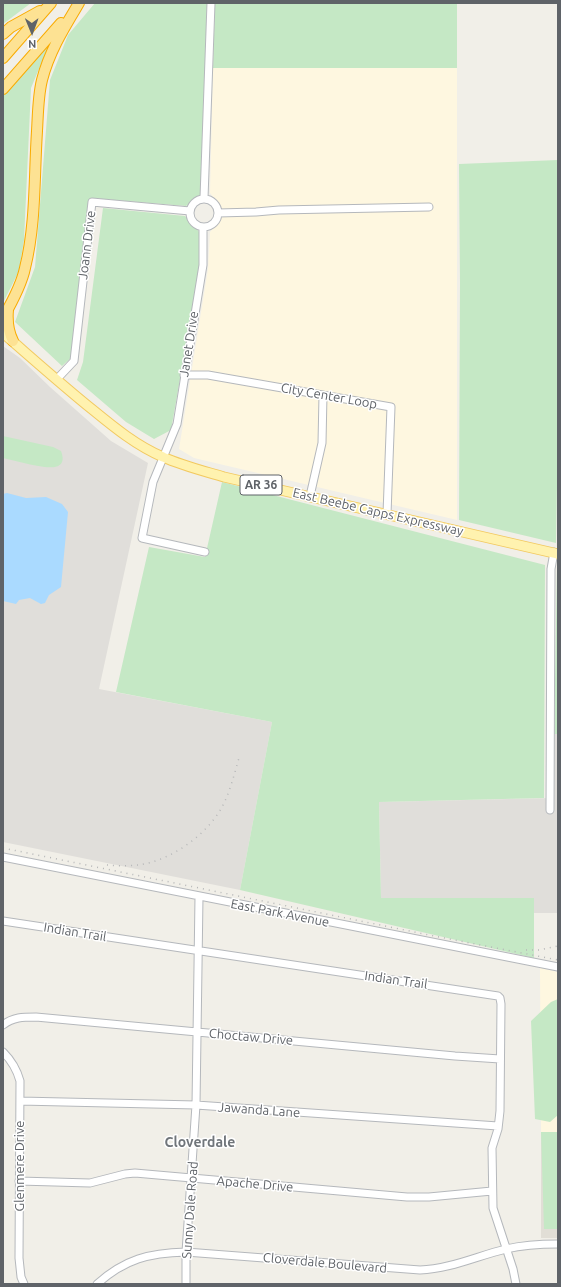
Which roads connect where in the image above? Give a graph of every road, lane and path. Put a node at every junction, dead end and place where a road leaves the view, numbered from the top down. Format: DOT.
graph roads {
  1 [pos="79,3"];
  2 [pos="211,3"];
  3 [pos="49,5"];
  4 [pos="3,34"];
  5 [pos="3,58"];
  6 [pos="3,89"];
  7 [pos="204,198"];
  8 [pos="428,207"];
  9 [pos="190,211"];
  10 [pos="218,213"];
  11 [pos="204,227"];
  12 [pos="5,314"];
  13 [pos="3,333"];
  14 [pos="8,340"];
  15 [pos="184,375"];
  16 [pos="56,379"];
  17 [pos="323,395"];
  18 [pos="163,457"];
  19 [pos="310,496"];
  20 [pos="387,514"];
  21 [pos="205,552"];
  22 [pos="556,553"];
  23 [pos="550,810"];
  24 [pos="3,857"];
  25 [pos="199,897"];
  26 [pos="3,921"];
  27 [pos="197,951"];
  28 [pos="558,967"];
  29 [pos="3,1025"];
  30 [pos="196,1032"];
  31 [pos="3,1052"];
  32 [pos="500,1059"];
  33 [pos="20,1101"];
  34 [pos="196,1106"];
  35 [pos="498,1126"];
  36 [pos="192,1178"];
  37 [pos="19,1181"];
  38 [pos="492,1191"];
  39 [pos="558,1244"];
  40 [pos="506,1249"];
  41 [pos="186,1252"];
  42 [pos="24,1284"];
  43 [pos="97,1284"];
  44 [pos="186,1284"];
  45 [pos="516,1284"];
  1 -- 6 [label="highway"];
  1 -- 12 [label="highway"];
  2 -- 7 [label="street"];
  3 -- 4 [label="highway"];
  3 -- 5 [label="highway"];
  7 -- 9 [label="street"];
  7 -- 10 [label="street"];
  8 -- 10 [label="street"];
  9 -- 11 [label="street"];
  9 -- 16 [label="street, Joann Drive"];
  10 -- 11 [label="street"];
  11 -- 15 [label="street, Janet Drive"];
  12 -- 14 [label="highway"];
  13 -- 14 [label="main road, East Beebe Capps Expressway / AR 36"];
  14 -- 16 [label="main road, East Beebe Capps Expressway / AR 36"];
  15 -- 17 [label="street, City Center Loop"];
  15 -- 18 [label="street, Janet Drive"];
  16 -- 18 [label="main road, East Beebe Capps Expressway / AR 36"];
  17 -- 19 [label="street"];
  17 -- 20 [label="street, City Center Loop"];
  18 -- 19 [label="main road, East Beebe Capps Expressway / AR 36"];
  18 -- 21 [label="street, Janet Drive"];
  19 -- 20 [label="main road, East Beebe Capps Expressway / AR 36"];
  20 -- 22 [label="main road, East Beebe Capps Expressway / AR 36"];
  22 -- 23 [label="street"];
  24 -- 25 [label="street, East Park Avenue"];
  25 -- 27 [label="street, Sunny Dale Road"];
  25 -- 28 [label="street, East Park Avenue"];
  26 -- 27 [label="street, Indian Trail"];
  27 -- 30 [label="street, Sunny Dale Road"];
  27 -- 32 [label="street, Indian Trail"];
  29 -- 30 [label="street, Choctaw Drive"];
  30 -- 32 [label="street, Choctaw Drive"];
  30 -- 34 [label="street, Sunny Dale Road"];
  31 -- 33 [label="street, Glenmere Drive"];
  32 -- 35 [label="street, Indian Trail"];
  33 -- 34 [label="street, Jawanda Lane"];
  33 -- 37 [label="street, Glenmere Drive"];
  34 -- 35 [label="street, Jawanda Lane"];
  34 -- 36 [label="street, Sunny Dale Road"];
  35 -- 38 [label="street, Indian Trail"];
  36 -- 37 [label="street, Apache Drive"];
  36 -- 38 [label="street, Apache Drive"];
  36 -- 41 [label="street, Sunny Dale Road"];
  37 -- 42 [label="street, Glenmere Drive"];
  38 -- 40 [label="street, Indian Trail"];
  39 -- 40 [label="street, Cloverdale Boulevard"];
  40 -- 41 [label="street, Cloverdale Boulevard"];
  40 -- 45 [label="street, Indian Trail"];
  41 -- 43 [label="street, Cloverdale Boulevard"];
  41 -- 44 [label="street, Sunny Dale Road"];
}
